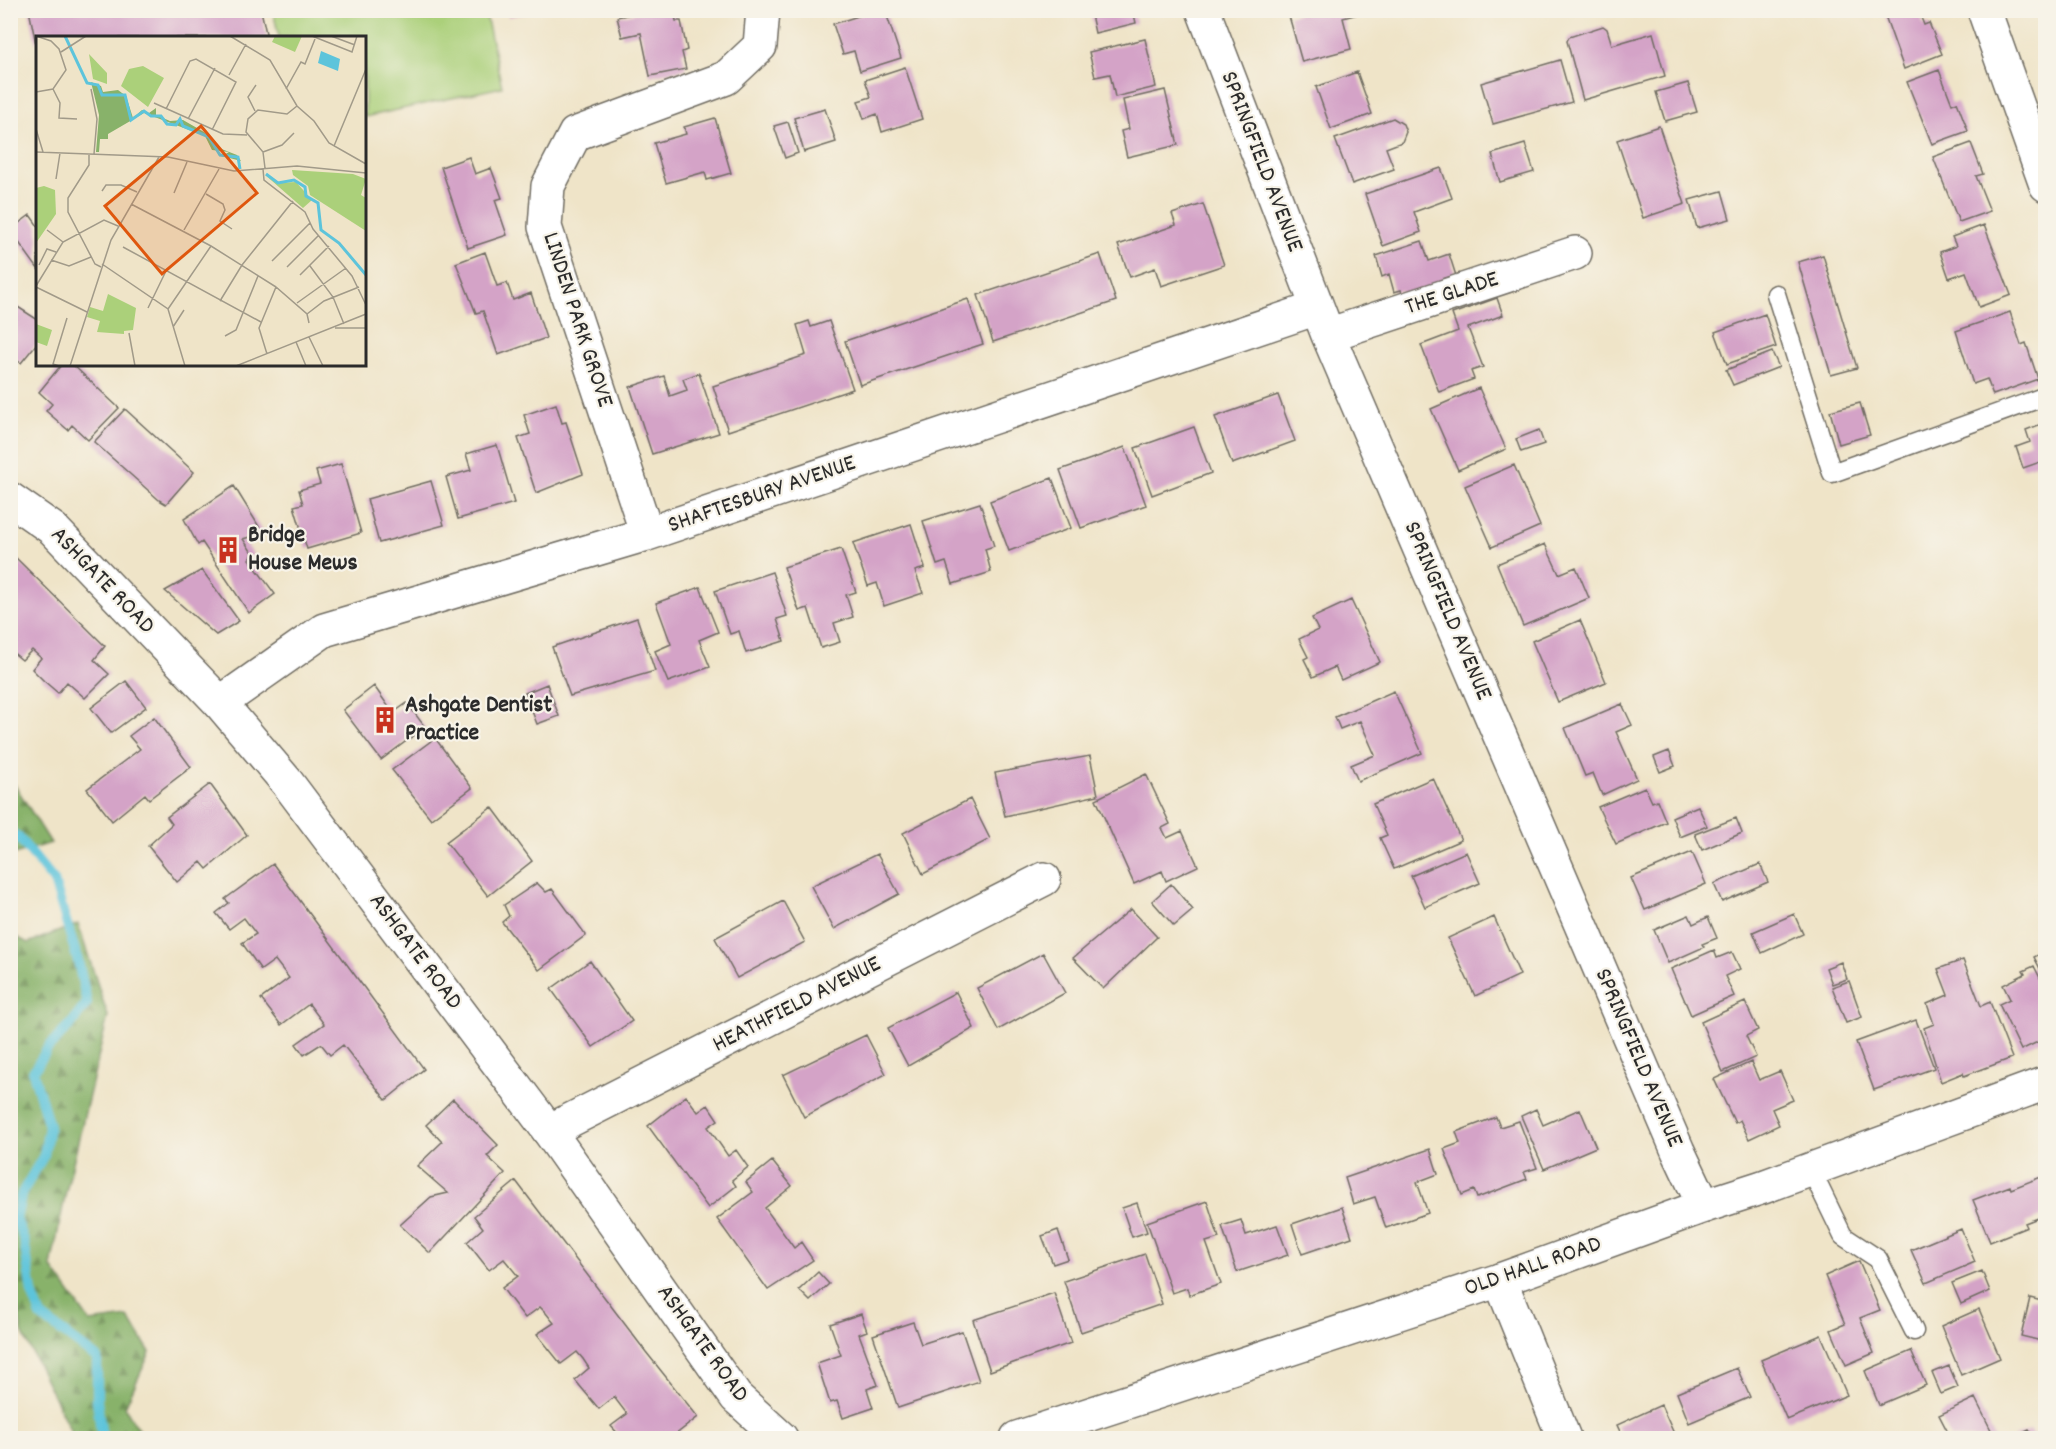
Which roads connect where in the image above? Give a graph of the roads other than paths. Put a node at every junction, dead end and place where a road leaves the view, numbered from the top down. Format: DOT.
graph roads {
  1 [pos="763,10"];
  2 [pos="1203,10"];
  3 [pos="1984,10"];
  4 [pos="2046,185"];
  5 [pos="1575,253"];
  6 [pos="1776,294"];
  7 [pos="1323,322"];
  8 [pos="2046,396"];
  9 [pos="10,499"];
  10 [pos="647,534"];
  11 [pos="220,703"];
  12 [pos="1044,879"];
  13 [pos="2046,1083"];
  14 [pos="549,1131"];
  15 [pos="1811,1170"];
  16 [pos="1704,1206"];
  17 [pos="1500,1280"];
  18 [pos="1914,1331"];
  19 [pos="781,1438"];
  20 [pos="1017,1438"];
  21 [pos="1564,1438"];
  1 -- 10 [label="street, LINDEN PARK GROVE"];
  2 -- 7 [label="street, SPRINGFIELD AVENUE"];
  3 -- 4 [label="street"];
  5 -- 7 [label="street, THE GLADE"];
  6 -- 8 [label="lane"];
  7 -- 10 [label="street, SHAFTESBURY AVENUE"];
  7 -- 16 [label="street, SPRINGFIELD AVENUE"];
  9 -- 11 [label="street, ASHGATE ROAD"];
  10 -- 11 [label="street, SHAFTESBURY AVENUE"];
  11 -- 14 [label="street, ASHGATE ROAD"];
  12 -- 14 [label="street, HEATHFIELD AVENUE"];
  13 -- 15 [label="street, OLD HALL ROAD"];
  14 -- 19 [label="street, ASHGATE ROAD"];
  15 -- 16 [label="street, OLD HALL ROAD"];
  15 -- 18 [label="lane"];
  16 -- 17 [label="street, OLD HALL ROAD"];
  17 -- 20 [label="street, OLD HALL ROAD"];
  17 -- 21 [label="street"];
}
